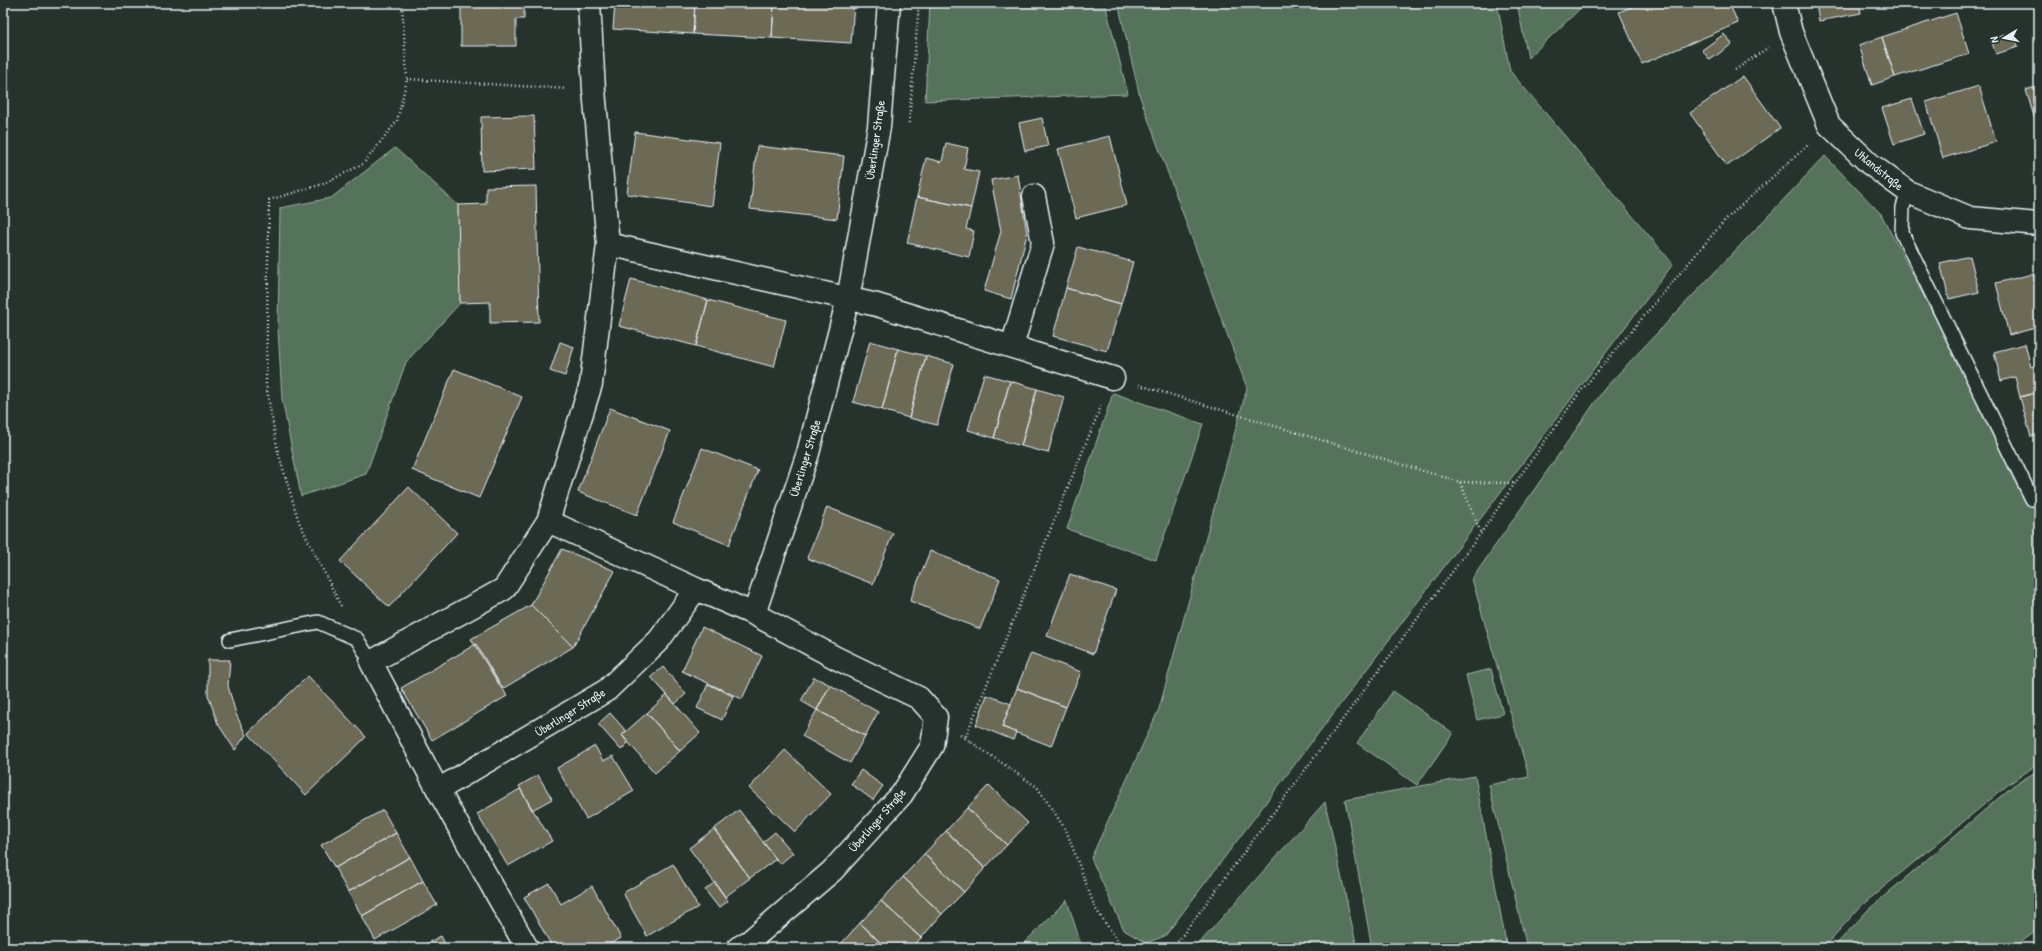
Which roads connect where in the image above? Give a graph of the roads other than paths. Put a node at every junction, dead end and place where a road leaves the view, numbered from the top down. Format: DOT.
graph roads {
  1 [pos="589,3"];
  2 [pos="889,3"];
  3 [pos="1784,3"];
  4 [pos="1908,192"];
  5 [pos="1034,196"];
  6 [pos="2039,224"];
  7 [pos="608,244"];
  8 [pos="848,299"];
  9 [pos="1012,346"];
  10 [pos="1113,378"];
  11 [pos="2032,499"];
  12 [pos="548,520"];
  13 [pos="696,589"];
  14 [pos="754,614"];
  15 [pos="230,640"];
  16 [pos="371,662"];
  17 [pos="438,790"];
  18 [pos="527,948"];
  19 [pos="738,948"];
  1 -- 7 [label="street"];
  2 -- 8 [label="street, Überlinger Straße"];
  3 -- 4 [label="street, Uhlandstraße"];
  4 -- 6 [label="street, Uhlandstraße"];
  4 -- 11 [label="lane"];
  5 -- 9 [label="street"];
  7 -- 8 [label="street"];
  7 -- 12 [label="street"];
  8 -- 9 [label="street"];
  8 -- 14 [label="street, Überlinger Straße"];
  9 -- 10 [label="street"];
  12 -- 13 [label="street"];
  12 -- 16 [label="street"];
  13 -- 14 [label="street"];
  13 -- 17 [label="street, Überlinger Straße"];
  14 -- 19 [label="street, Überlinger Straße"];
  15 -- 16 [label="lane"];
  16 -- 17 [label="street"];
  17 -- 18 [label="street"];
}
